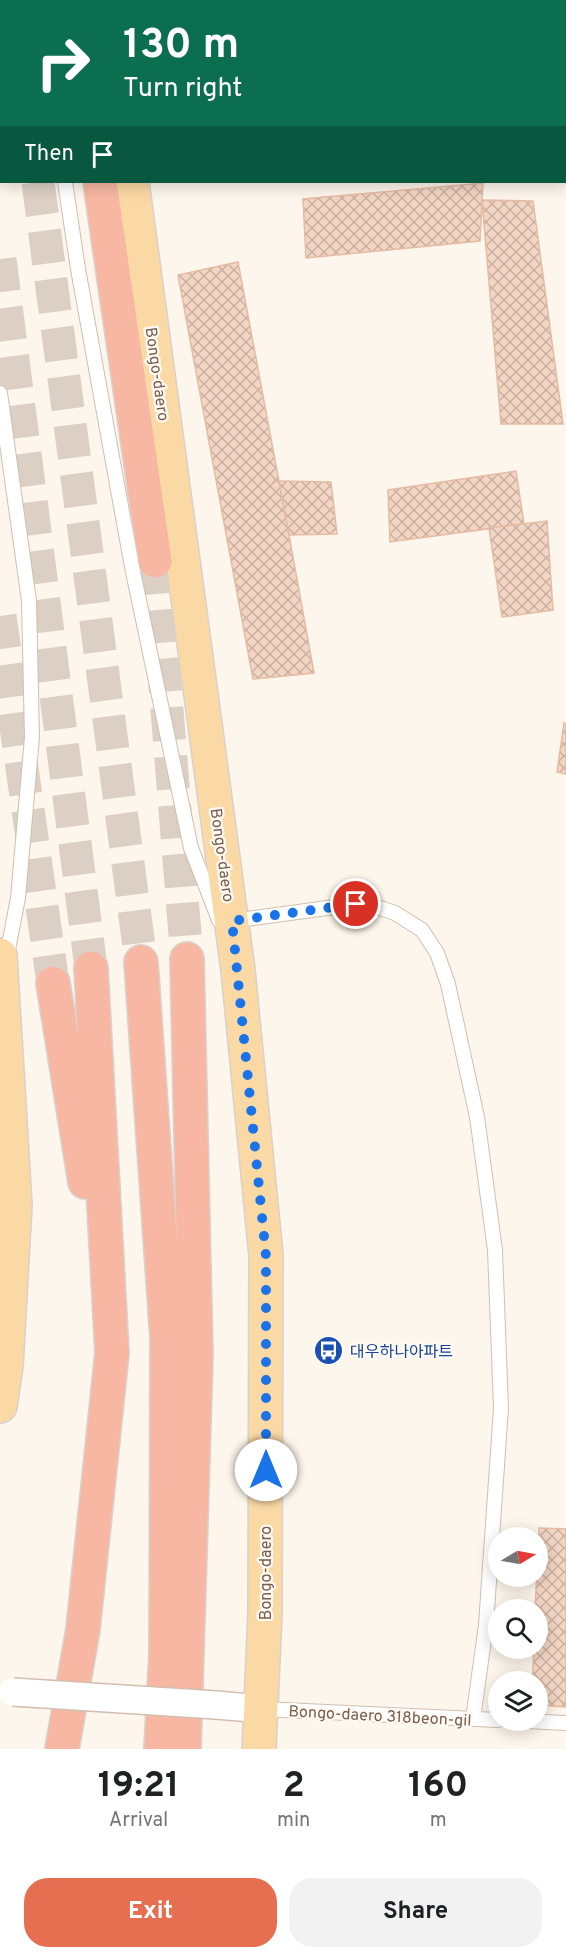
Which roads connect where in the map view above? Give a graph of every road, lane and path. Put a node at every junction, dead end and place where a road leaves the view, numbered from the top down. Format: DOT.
graph roads {
  1 [pos="65,183"];
  2 [pos="100,183"];
  3 [pos="132,183"];
  4 [pos="0,393"];
  5 [pos="155,561"];
  6 [pos="232,921"];
  7 [pos="187,959"];
  8 [pos="141,962"];
  9 [pos="92,968"];
  10 [pos="1,970"];
  11 [pos="238,970"];
  12 [pos="52,983"];
  13 [pos="112,1353"];
  14 [pos="0,1406"];
  15 [pos="496,1527"];
  16 [pos="491,1587"];
  17 [pos="6,1691"];
  18 [pos="262,1709"];
  19 [pos="473,1719"];
  20 [pos="488,1720"];
  21 [pos="548,1722"];
  22 [pos="566,1723"];
  23 [pos="62,1749"];
  24 [pos="161,1749"];
  25 [pos="184,1749"];
  26 [pos="259,1749"];
  1 -- 11 [label="lane"];
  2 -- 5 [label="highway"];
  3 -- 6 [label="main road, Bongo-daero"];
  4 -- 10 [label="lane"];
  6 -- 11 [label="main road, Bongo-daero"];
  6 -- 15 [label="lane"];
  7 -- 25 [label="highway"];
  8 -- 24 [label="highway"];
  9 -- 13 [label="highway"];
  10 -- 14 [label="main road"];
  11 -- 18 [label="main road, Bongo-daero"];
  12 -- 13 [label="highway"];
  13 -- 23 [label="highway"];
  16 -- 19 [label="lane"];
  17 -- 18 [label="street, bridge"];
  18 -- 19 [label="lane, Bongo-daero 318beon-gil"];
  18 -- 26 [label="main road, Bongo-daero"];
  19 -- 20 [label="lane, Bongo-daero 318beon-gil"];
  21 -- 22 [label="lane"];
}
